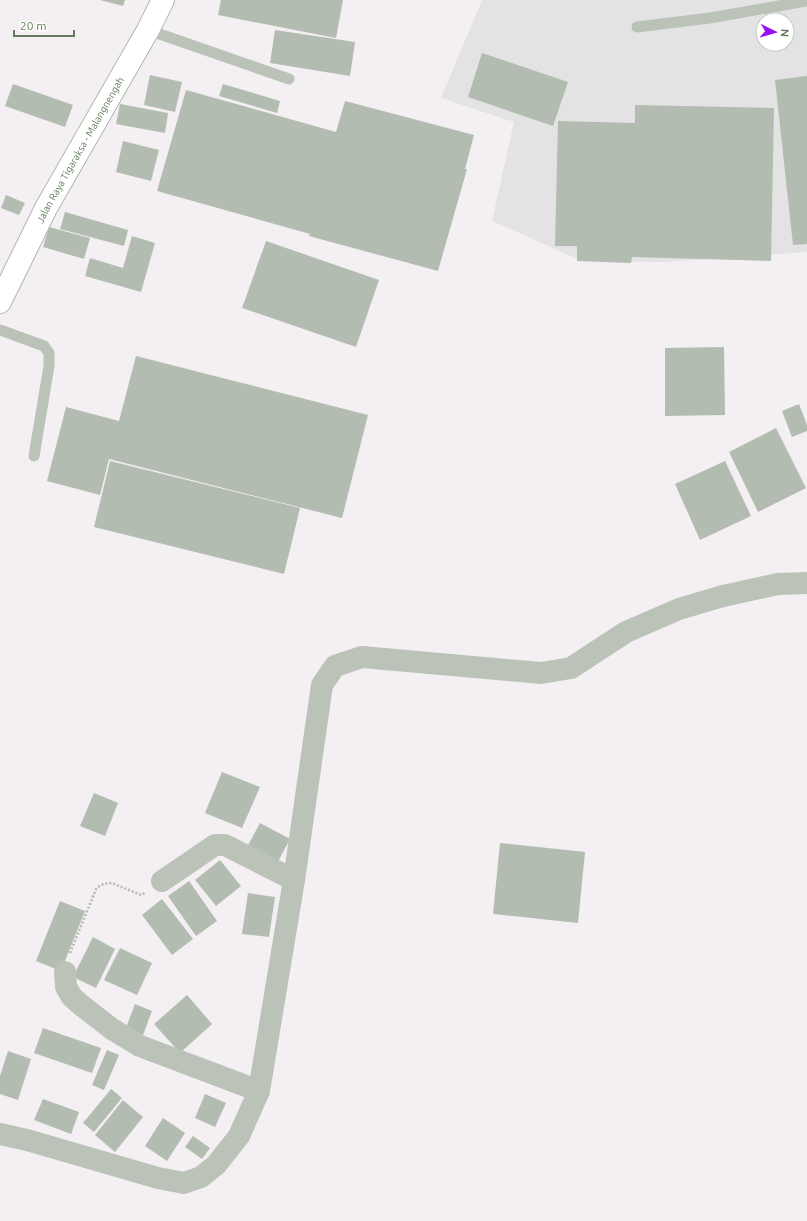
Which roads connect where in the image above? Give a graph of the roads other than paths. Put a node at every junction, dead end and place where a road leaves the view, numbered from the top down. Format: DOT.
graph roads {
  1 [pos="163,0"];
  2 [pos="807,1"];
  3 [pos="637,26"];
  4 [pos="148,30"];
  5 [pos="289,79"];
  6 [pos="0,302"];
  7 [pos="0,330"];
  8 [pos="34,456"];
  9 [pos="807,583"];
  10 [pos="294,880"];
  11 [pos="162,881"];
  12 [pos="65,972"];
  13 [pos="259,1091"];
  14 [pos="0,1134"];
  1 -- 4 [label="main road, Jalan Raya Tigaraksa - Malangnengah"];
  2 -- 3 [label="lane"];
  4 -- 5 [label="lane"];
  4 -- 6 [label="main road, Jalan Raya Tigaraksa - Malangnengah"];
  7 -- 8 [label="lane"];
  9 -- 10 [label="street"];
  10 -- 11 [label="street"];
  10 -- 13 [label="street"];
  12 -- 13 [label="street"];
  13 -- 14 [label="street"];
}
